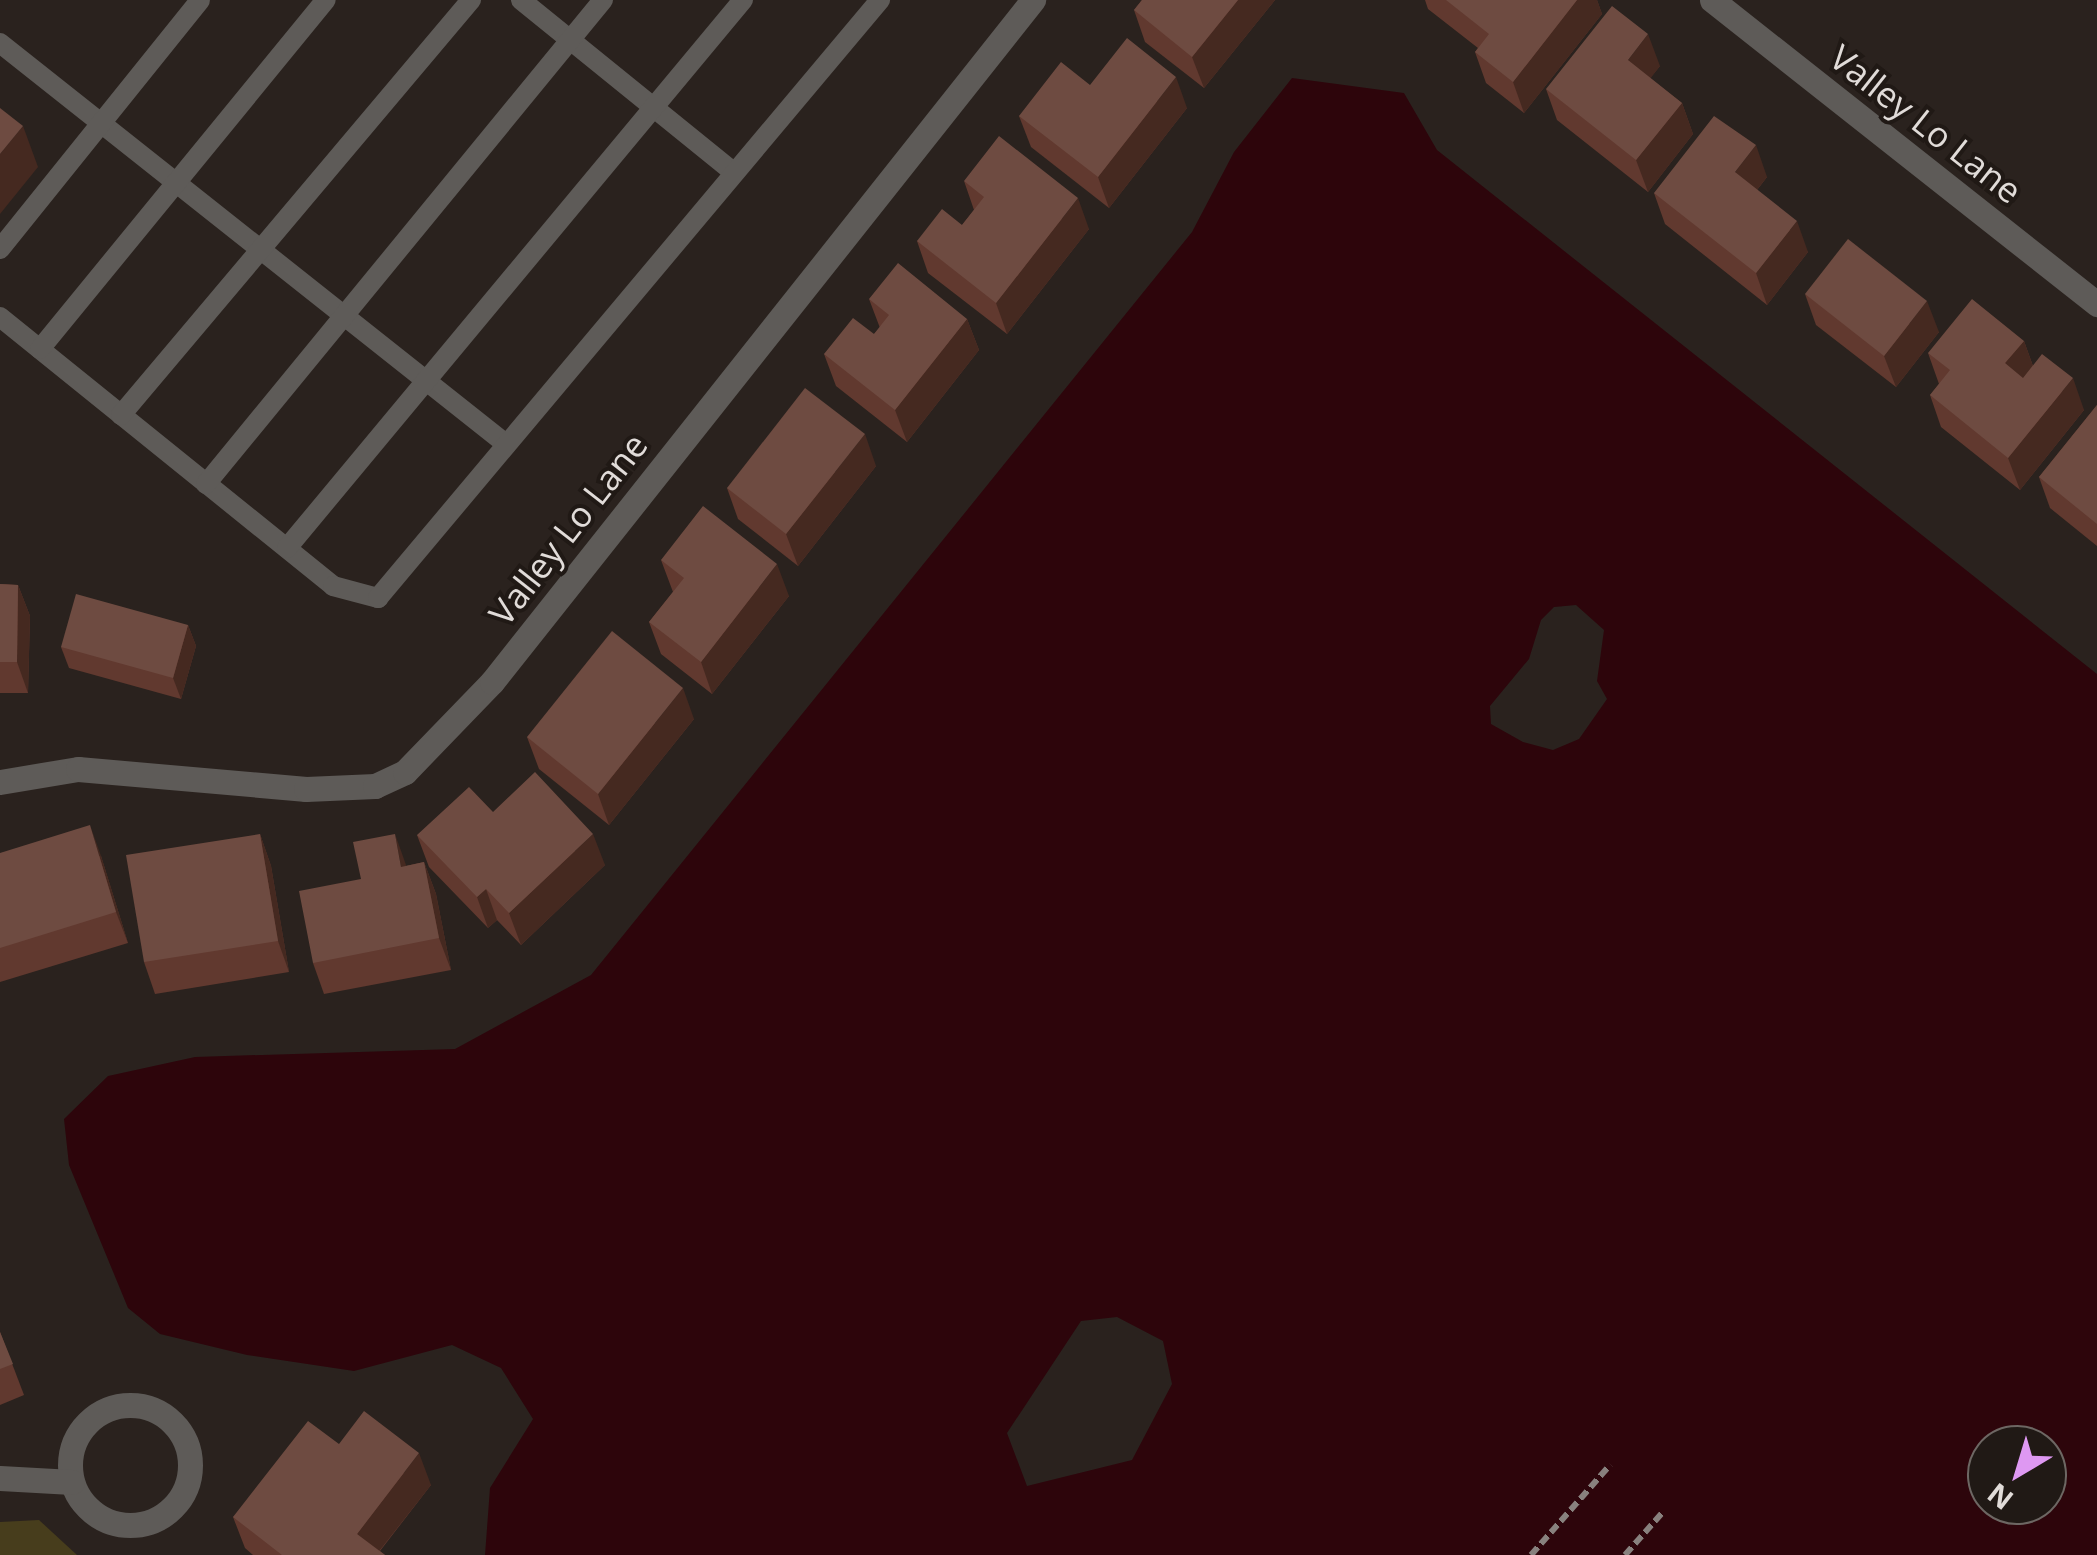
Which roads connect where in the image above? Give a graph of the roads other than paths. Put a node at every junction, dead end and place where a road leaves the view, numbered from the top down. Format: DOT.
graph roads {
  1 [pos="200,0"];
  2 [pos="326,0"];
  3 [pos="471,0"];
  4 [pos="522,0"];
  5 [pos="603,0"];
  6 [pos="743,0"];
  7 [pos="880,0"];
  8 [pos="1032,0"];
  9 [pos="1712,0"];
  10 [pos="570,40"];
  11 [pos="0,44"];
  12 [pos="653,107"];
  13 [pos="101,124"];
  14 [pos="732,170"];
  15 [pos="176,183"];
  16 [pos="0,249"];
  17 [pos="260,250"];
  18 [pos="2097,304"];
  19 [pos="344,316"];
  20 [pos="0,317"];
  21 [pos="40,349"];
  22 [pos="425,380"];
  23 [pos="121,415"];
  24 [pos="506,444"];
  25 [pos="206,484"];
  26 [pos="287,548"];
  27 [pos="0,782"];
  28 [pos="0,1478"];
  29 [pos="72,1482"];
  1 -- 13 [label="lane"];
  2 -- 15 [label="lane"];
  3 -- 17 [label="lane"];
  4 -- 10 [label="lane"];
  5 -- 10 [label="lane"];
  6 -- 12 [label="lane"];
  7 -- 14 [label="lane"];
  8 -- 27 [label="street, Valley Lo Lane"];
  9 -- 18 [label="street, Valley Lo Lane"];
  10 -- 12 [label="lane"];
  10 -- 19 [label="lane"];
  11 -- 13 [label="lane"];
  12 -- 14 [label="lane"];
  12 -- 22 [label="lane"];
  13 -- 15 [label="lane"];
  13 -- 16 [label="lane"];
  14 -- 24 [label="lane"];
  15 -- 17 [label="lane"];
  15 -- 21 [label="lane"];
  17 -- 19 [label="lane"];
  17 -- 23 [label="lane"];
  19 -- 22 [label="lane"];
  19 -- 25 [label="lane"];
  20 -- 21 [label="lane"];
  21 -- 23 [label="lane"];
  22 -- 24 [label="lane"];
  22 -- 26 [label="lane"];
  23 -- 25 [label="lane"];
  24 -- 26 [label="lane"];
  25 -- 26 [label="lane"];
  28 -- 29 [label="street"];
  29 -- 29 [label="street"];
}
